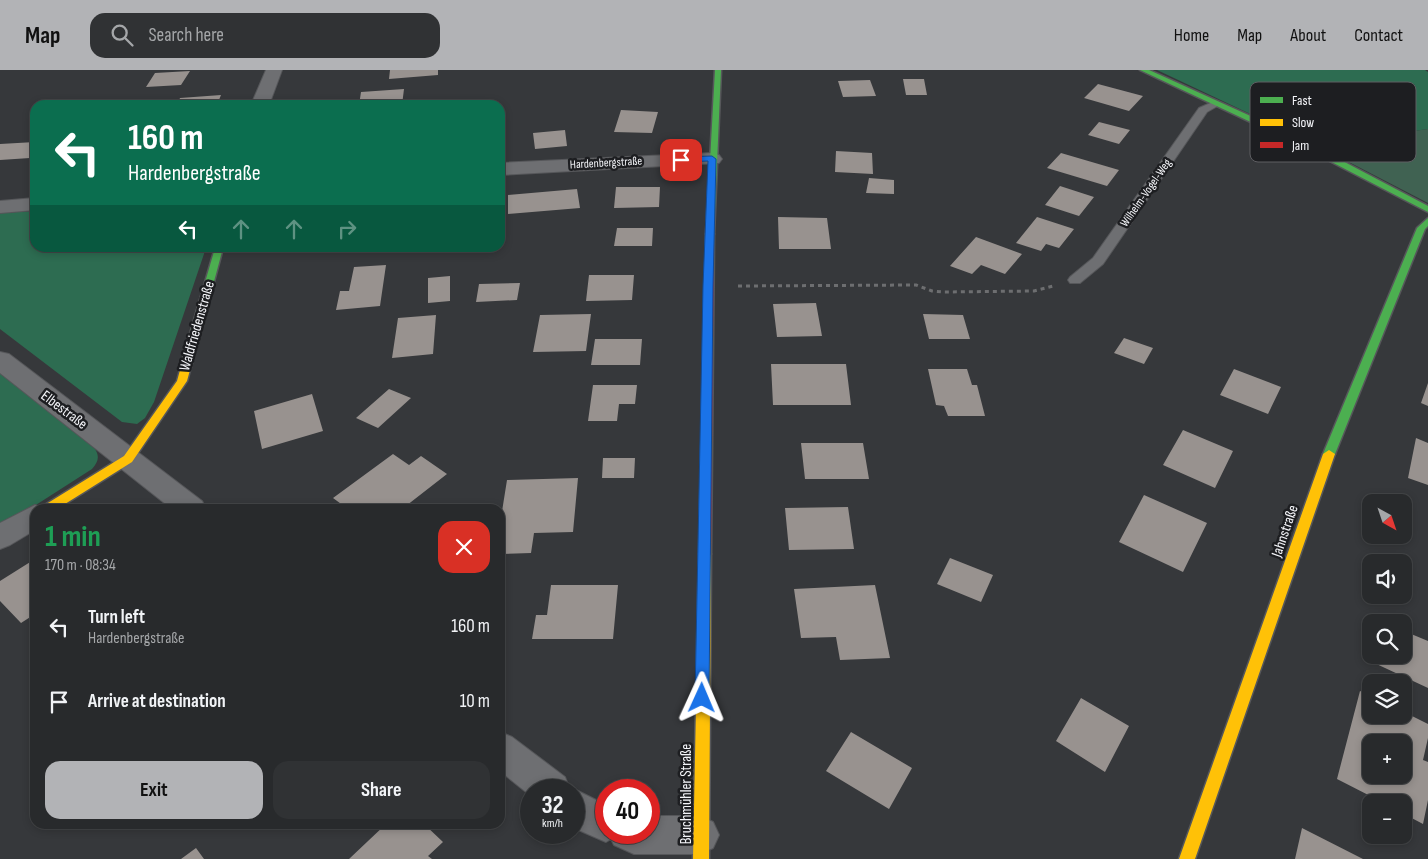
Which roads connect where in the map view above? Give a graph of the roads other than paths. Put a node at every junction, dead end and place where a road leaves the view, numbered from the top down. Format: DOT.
graph roads {
  1 [pos="274,70"];
  2 [pos="718,70"];
  3 [pos="1142,70"];
  4 [pos="262,100"];
  5 [pos="1215,104"];
  6 [pos="1250,120"];
  7 [pos="712,159"];
  8 [pos="1338,162"];
  9 [pos="505,169"];
  10 [pos="30,204"];
  11 [pos="0,207"];
  12 [pos="1428,209"];
  13 [pos="1428,221"];
  14 [pos="218,252"];
  15 [pos="1075,280"];
  16 [pos="0,360"];
  17 [pos="128,459"];
  18 [pos="55,504"];
  19 [pos="186,504"];
  20 [pos="30,519"];
  21 [pos="0,537"];
  22 [pos="505,753"];
  23 [pos="538,779"];
  24 [pos="660,840"];
  25 [pos="700,847"];
  26 [pos="1187,859"];
  1 -- 4 [label="street"];
  2 -- 7 [label="street, Bruchmühler Straße"];
  3 -- 5 [label="street"];
  5 -- 6 [label="street"];
  5 -- 15 [label="lane, Wilhelm-Vogel-Weg"];
  7 -- 9 [label="street, Hardenbergstraße"];
  7 -- 25 [label="street, Bruchmühler Straße"];
  8 -- 12 [label="street"];
  10 -- 11 [label="street"];
  13 -- 26 [label="street, Jahnstraße"];
  14 -- 17 [label="street, Waldfriedenstraße"];
  16 -- 17 [label="street, Elbestraße"];
  17 -- 18 [label="street"];
  17 -- 19 [label="street"];
  20 -- 21 [label="street"];
  22 -- 23 [label="street"];
  24 -- 25 [label="street"];
}
